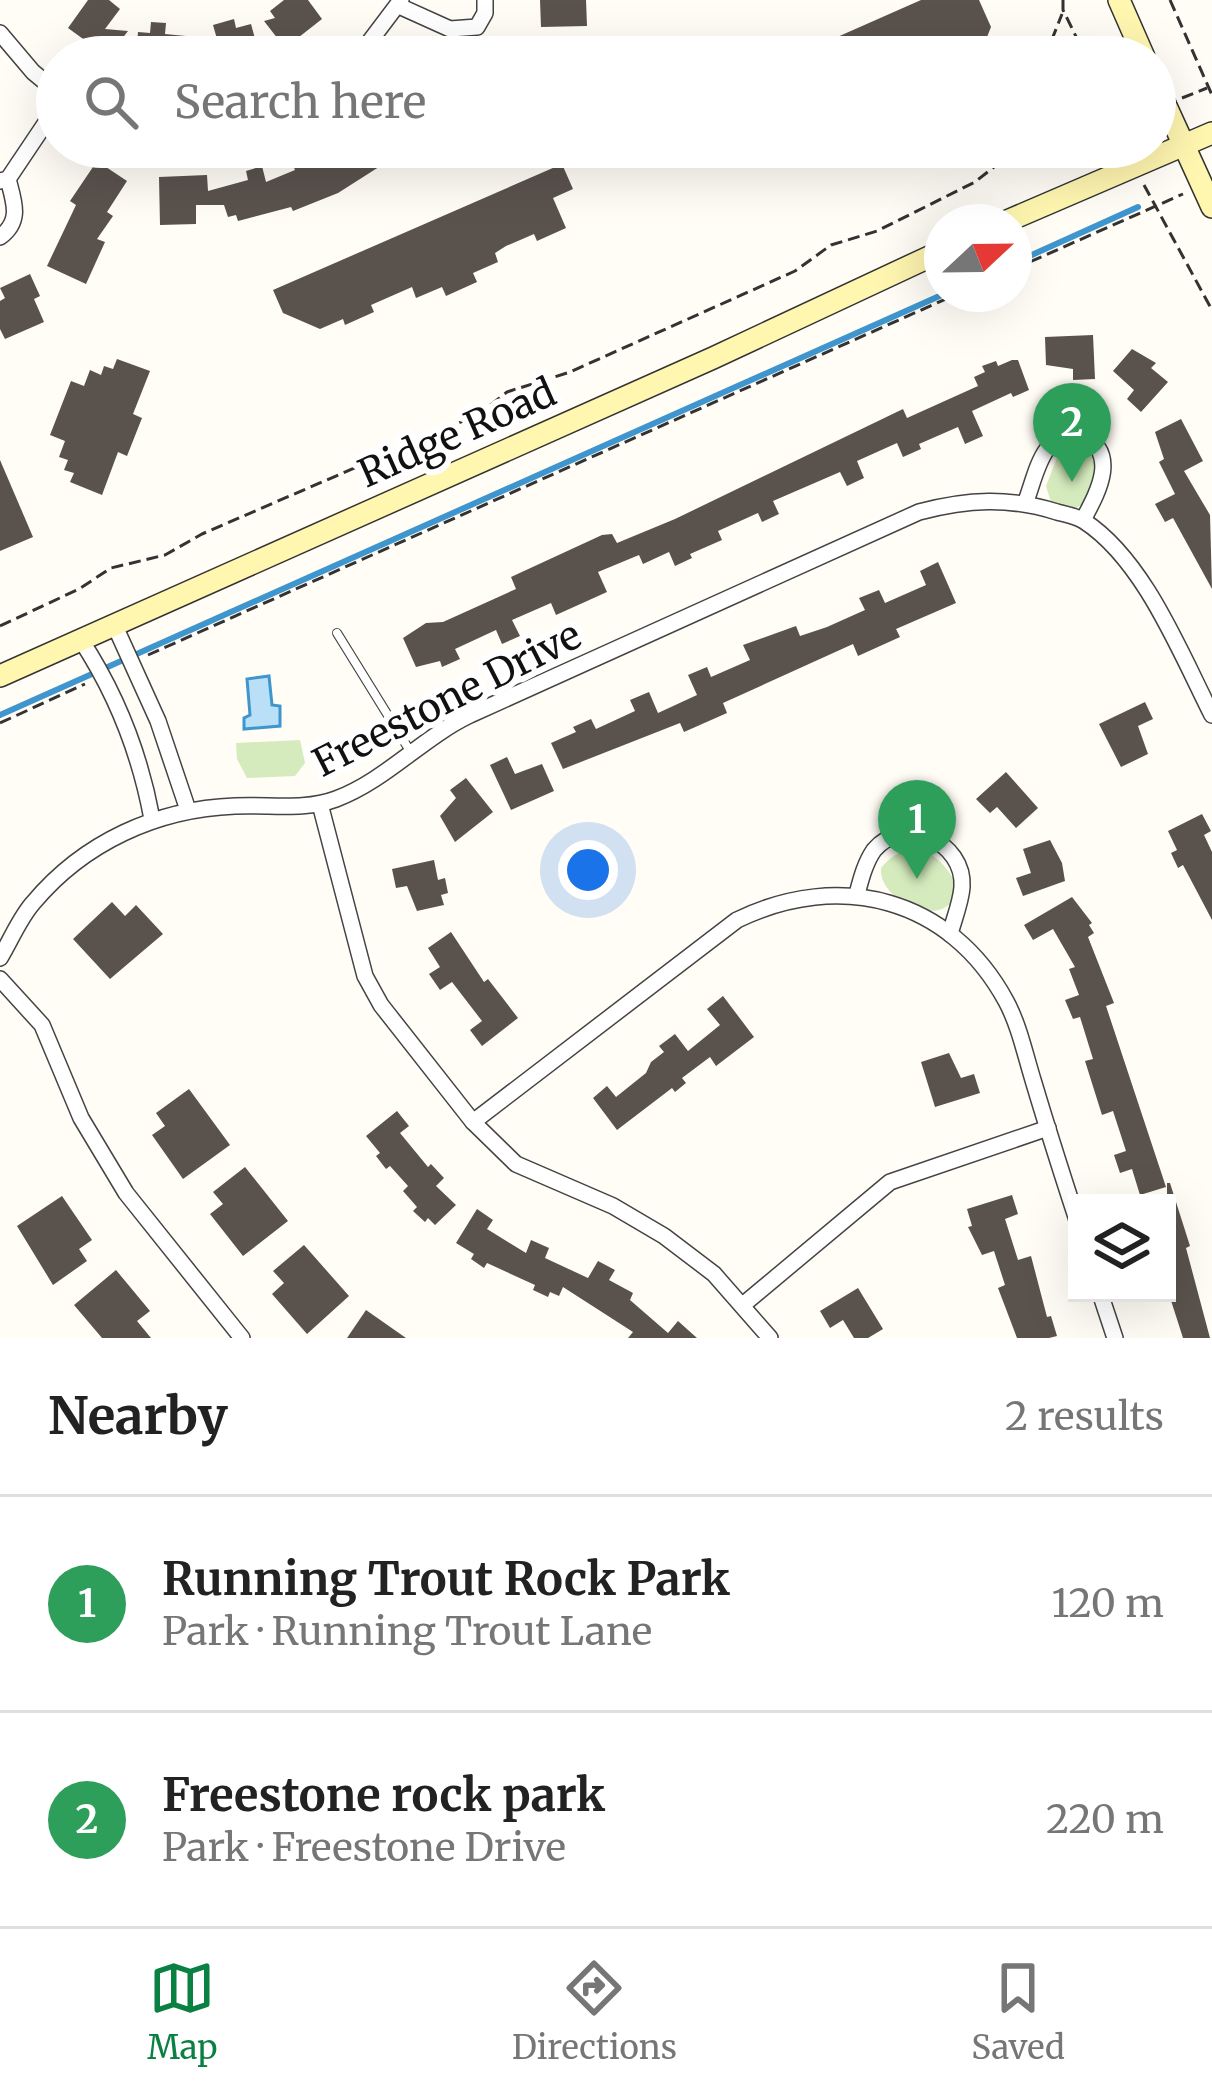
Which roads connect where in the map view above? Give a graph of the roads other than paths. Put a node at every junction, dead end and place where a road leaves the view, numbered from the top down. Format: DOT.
graph roads {
  1 [pos="485,0"];
  2 [pos="1119,0"];
  3 [pos="400,3"];
  4 [pos="0,33"];
  5 [pos="374,36"];
  6 [pos="1135,36"];
  7 [pos="36,74"];
  8 [pos="1176,132"];
  9 [pos="1212,133"];
  10 [pos="36,135"];
  11 [pos="1182,146"];
  12 [pos="1176,148"];
  13 [pos="1125,168"];
  14 [pos="4,180"];
  15 [pos="1212,207"];
  16 [pos="1032,210"];
  17 [pos="0,237"];
  18 [pos="924,259"];
  19 [pos="1026,501"];
  20 [pos="1083,520"];
  21 [pos="114,624"];
  22 [pos="337,633"];
  23 [pos="81,640"];
  24 [pos="0,676"];
  25 [pos="1212,715"];
  26 [pos="411,752"];
  27 [pos="320,804"];
  28 [pos="188,810"];
  29 [pos="152,819"];
  30 [pos="857,895"];
  31 [pos="950,934"];
  32 [pos="0,958"];
  33 [pos="0,980"];
  34 [pos="473,1122"];
  35 [pos="1048,1128"];
  36 [pos="1069,1194"];
  37 [pos="1103,1302"];
  38 [pos="744,1304"];
  39 [pos="242,1338"];
  40 [pos="770,1338"];
  41 [pos="1115,1338"];
  1 -- 3 [label="street"];
  2 -- 6 [label="street"];
  3 -- 5 [label="street"];
  4 -- 7 [label="street"];
  8 -- 11 [label="street"];
  9 -- 11 [label="street"];
  10 -- 14 [label="street"];
  11 -- 12 [label="street"];
  11 -- 15 [label="street"];
  13 -- 16 [label="street"];
  14 -- 17 [label="street"];
  18 -- 21 [label="street, Ridge Road"];
  19 -- 20 [label="street, Freestone Drive"];
  19 -- 20 [label="street"];
  19 -- 26 [label="street, Freestone Drive"];
  20 -- 25 [label="street, Freestone Drive"];
  21 -- 23 [label="street, Ridge Road"];
  21 -- 28 [label="street"];
  22 -- 26 [label="lane"];
  23 -- 24 [label="street, Ridge Road"];
  23 -- 29 [label="street"];
  26 -- 27 [label="street, Freestone Drive"];
  27 -- 28 [label="street, Freestone Drive"];
  27 -- 34 [label="street"];
  28 -- 29 [label="street, Freestone Drive"];
  29 -- 32 [label="street, Freestone Drive"];
  30 -- 31 [label="street"];
  30 -- 31 [label="street"];
  30 -- 34 [label="street"];
  31 -- 35 [label="street"];
  33 -- 39 [label="street"];
  34 -- 38 [label="street"];
  35 -- 36 [label="street"];
  35 -- 38 [label="street"];
  37 -- 41 [label="street"];
  38 -- 40 [label="street"];
}
